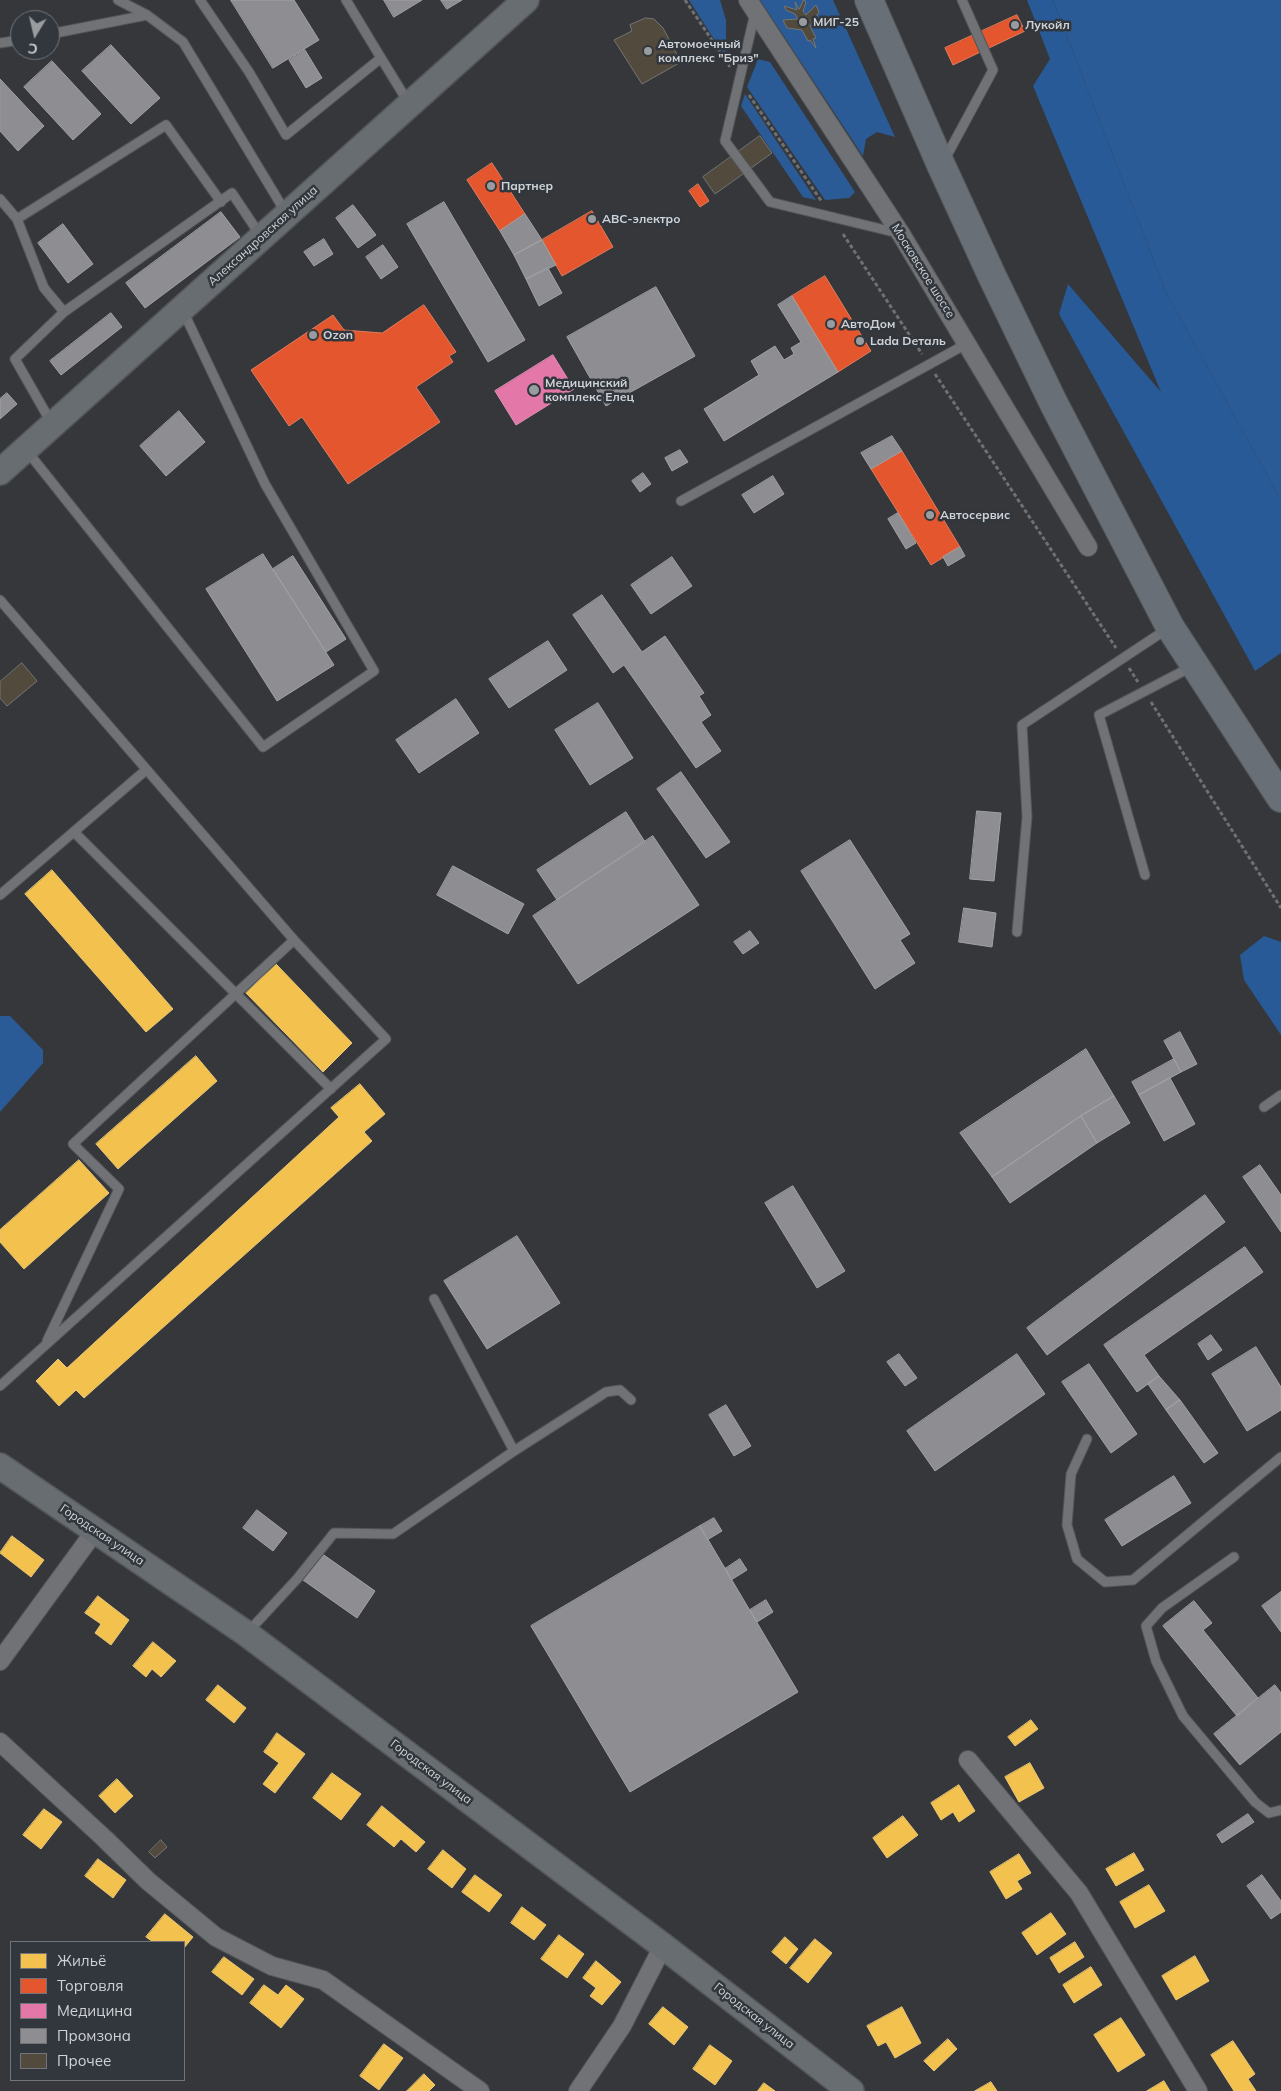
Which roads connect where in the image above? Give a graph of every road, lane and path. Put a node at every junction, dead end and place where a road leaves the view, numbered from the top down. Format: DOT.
graph roads {
  1 [pos="118,0"];
  2 [pos="200,0"];
  3 [pos="346,0"];
  4 [pos="526,0"];
  5 [pos="684,0"];
  6 [pos="869,0"];
  7 [pos="962,0"];
  8 [pos="752,5"];
  9 [pos="147,15"];
  10 [pos="60,32"];
  11 [pos="381,58"];
  12 [pos="739,81"];
  13 [pos="410,105"];
  14 [pos="941,165"];
  15 [pos="0,199"];
  16 [pos="221,202"];
  17 [pos="287,215"];
  18 [pos="832,217"];
  19 [pos="17,220"];
  20 [pos="901,234"];
  21 [pos="262,238"];
  22 [pos="182,309"];
  23 [pos="64,312"];
  24 [pos="968,343"];
  25 [pos="929,365"];
  26 [pos="52,424"];
  27 [pos="26,449"];
  28 [pos="0,472"];
  29 [pos="681,501"];
  30 [pos="1088,547"];
  31 [pos="0,600"];
  32 [pos="1170,627"];
  33 [pos="1123,658"];
  34 [pos="1195,665"];
  35 [pos="1144,691"];
  36 [pos="146,770"];
  37 [pos="1281,798"];
  38 [pos="74,832"];
  39 [pos="1145,875"];
  40 [pos="0,895"];
  41 [pos="1281,908"];
  42 [pos="1017,932"];
  43 [pos="294,940"];
  44 [pos="236,993"];
  45 [pos="330,1089"];
  46 [pos="1281,1096"];
  47 [pos="1264,1107"];
  48 [pos="434,1298"];
  49 [pos="45,1345"];
  50 [pos="0,1386"];
  51 [pos="631,1400"];
  52 [pos="1087,1439"];
  53 [pos="514,1451"];
  54 [pos="1281,1458"];
  55 [pos="0,1466"];
  56 [pos="95,1530"];
  57 [pos="1234,1557"];
  58 [pos="247,1634"];
  59 [pos="0,1661"];
  60 [pos="0,1742"];
  61 [pos="968,1760"];
  62 [pos="1281,1810"];
  63 [pos="663,1946"];
  64 [pos="480,2091"];
  65 [pos="578,2091"];
  66 [pos="851,2091"];
  67 [pos="1198,2091"];
  1 -- 9 [label="lane"];
  2 -- 11 [label="lane"];
  3 -- 11 [label="lane"];
  4 -- 13 [label="street, Александровская улица"];
  5 -- 12 [label="path"];
  6 -- 14 [label="main road"];
  7 -- 14 [label="lane"];
  8 -- 12 [label="lane"];
  8 -- 20 [label="street, Московское шоссе"];
  9 -- 10 [label="lane"];
  9 -- 17 [label="lane"];
  11 -- 13 [label="lane"];
  12 -- 18 [label="path"];
  12 -- 18 [label="lane"];
  13 -- 17 [label="street, Александровская улица"];
  14 -- 32 [label="main road"];
  15 -- 19 [label="lane"];
  16 -- 19 [label="lane"];
  16 -- 21 [label="lane"];
  16 -- 23 [label="lane"];
  17 -- 21 [label="street, Александровская улица"];
  18 -- 20 [label="lane"];
  18 -- 25 [label="path"];
  19 -- 23 [label="lane"];
  20 -- 24 [label="street, Московское шоссе"];
  21 -- 22 [label="street, Александровская улица"];
  22 -- 26 [label="street, Александровская улица"];
  22 -- 27 [label="lane"];
  23 -- 26 [label="lane"];
  24 -- 25 [label="lane"];
  24 -- 30 [label="street, Московское шоссе"];
  25 -- 29 [label="lane"];
  25 -- 33 [label="path"];
  26 -- 27 [label="street, Александровская улица"];
  27 -- 28 [label="street, Александровская улица"];
  31 -- 36 [label="lane"];
  32 -- 33 [label="lane"];
  32 -- 34 [label="main road"];
  33 -- 35 [label="path"];
  33 -- 42 [label="lane"];
  34 -- 35 [label="lane"];
  34 -- 37 [label="main road"];
  35 -- 39 [label="lane"];
  35 -- 41 [label="path"];
  36 -- 38 [label="lane"];
  36 -- 43 [label="lane"];
  38 -- 40 [label="lane"];
  38 -- 44 [label="lane"];
  43 -- 44 [label="lane"];
  43 -- 45 [label="lane"];
  44 -- 45 [label="lane"];
  44 -- 49 [label="lane"];
  45 -- 49 [label="lane"];
  46 -- 47 [label="lane"];
  48 -- 53 [label="lane"];
  49 -- 50 [label="lane"];
  51 -- 53 [label="lane"];
  52 -- 54 [label="lane"];
  53 -- 58 [label="lane"];
  55 -- 56 [label="street, Городская улица"];
  56 -- 58 [label="street, Городская улица"];
  56 -- 59 [label="street"];
  57 -- 62 [label="lane"];
  58 -- 63 [label="street, Городская улица"];
  60 -- 64 [label="street"];
  61 -- 67 [label="street"];
  63 -- 65 [label="street"];
  63 -- 66 [label="street, Городская улица"];
}
